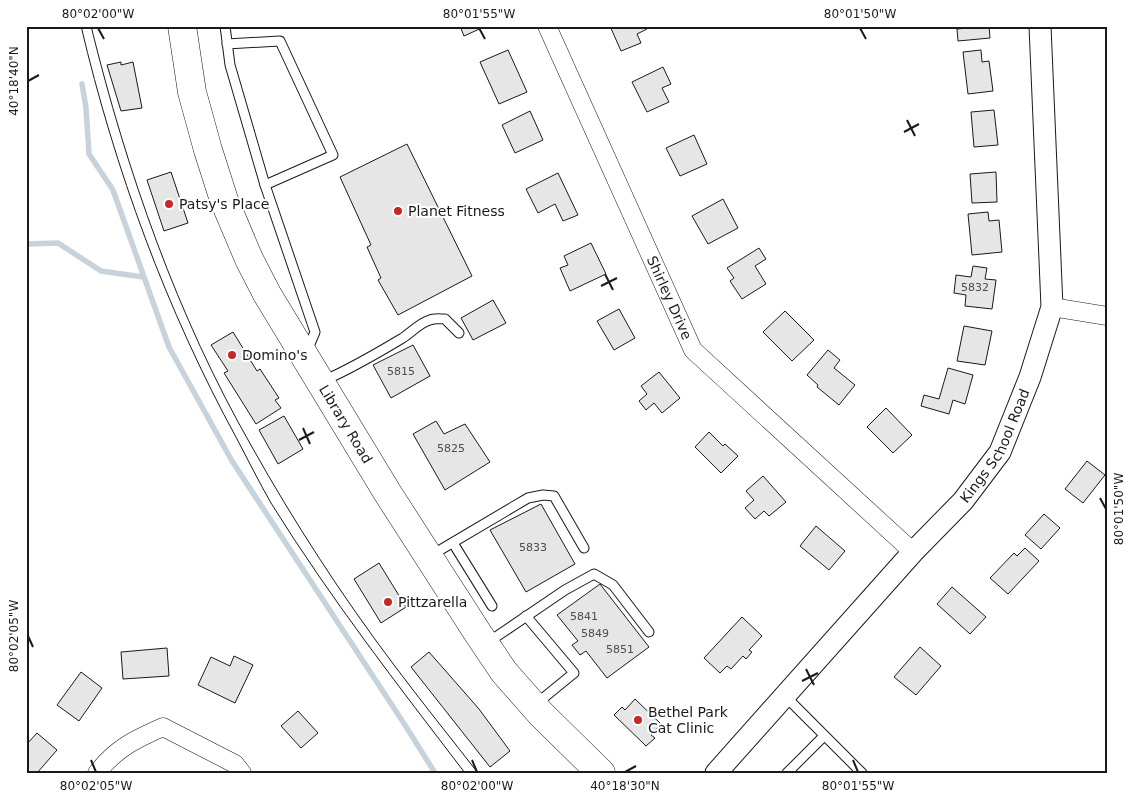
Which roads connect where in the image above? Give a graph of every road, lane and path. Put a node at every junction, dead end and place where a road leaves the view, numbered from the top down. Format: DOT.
graph roads {
  1 [pos="182,26"];
  2 [pos="225,26"];
  3 [pos="547,26"];
  4 [pos="1040,26"];
  5 [pos="227,44"];
  6 [pos="265,185"];
  7 [pos="1052,307"];
  8 [pos="1107,316"];
  9 [pos="459,334"];
  10 [pos="305,357"];
  11 [pos="320,382"];
  12 [pos="453,543"];
  13 [pos="584,548"];
  14 [pos="913,552"];
  15 [pos="428,557"];
  16 [pos="492,606"];
  17 [pos="526,616"];
  18 [pos="649,632"];
  19 [pos="485,644"];
  20 [pos="785,696"];
  21 [pos="534,706"];
  22 [pos="824,736"];
  23 [pos="97,773"];
  24 [pos="242,773"];
  25 [pos="601,773"];
  26 [pos="716,773"];
  27 [pos="787,773"];
  28 [pos="862,773"];
  1 -- 10 [label="main road, Library Road"];
  2 -- 5 [label="lane"];
  3 -- 14 [label="street, Shirley Drive"];
  4 -- 7 [label="street, Kings School Road"];
  5 -- 6 [label="lane"];
  5 -- 6 [label="lane"];
  6 -- 10 [label="lane"];
  7 -- 8 [label="street"];
  7 -- 14 [label="street, Kings School Road"];
  9 -- 11 [label="lane"];
  10 -- 11 [label="main road, Library Road"];
  11 -- 15 [label="main road, Library Road"];
  12 -- 13 [label="lane"];
  12 -- 15 [label="lane"];
  12 -- 16 [label="lane"];
  14 -- 20 [label="street, Kings School Road"];
  15 -- 19 [label="main road, Library Road"];
  17 -- 18 [label="lane"];
  17 -- 19 [label="lane"];
  17 -- 21 [label="lane"];
  19 -- 21 [label="main road, Library Road"];
  20 -- 22 [label="lane"];
  20 -- 26 [label="street, Kings School Road"];
  21 -- 25 [label="main road, Library Road"];
  22 -- 27 [label="lane"];
  22 -- 28 [label="lane"];
  23 -- 24 [label="street"];
}
